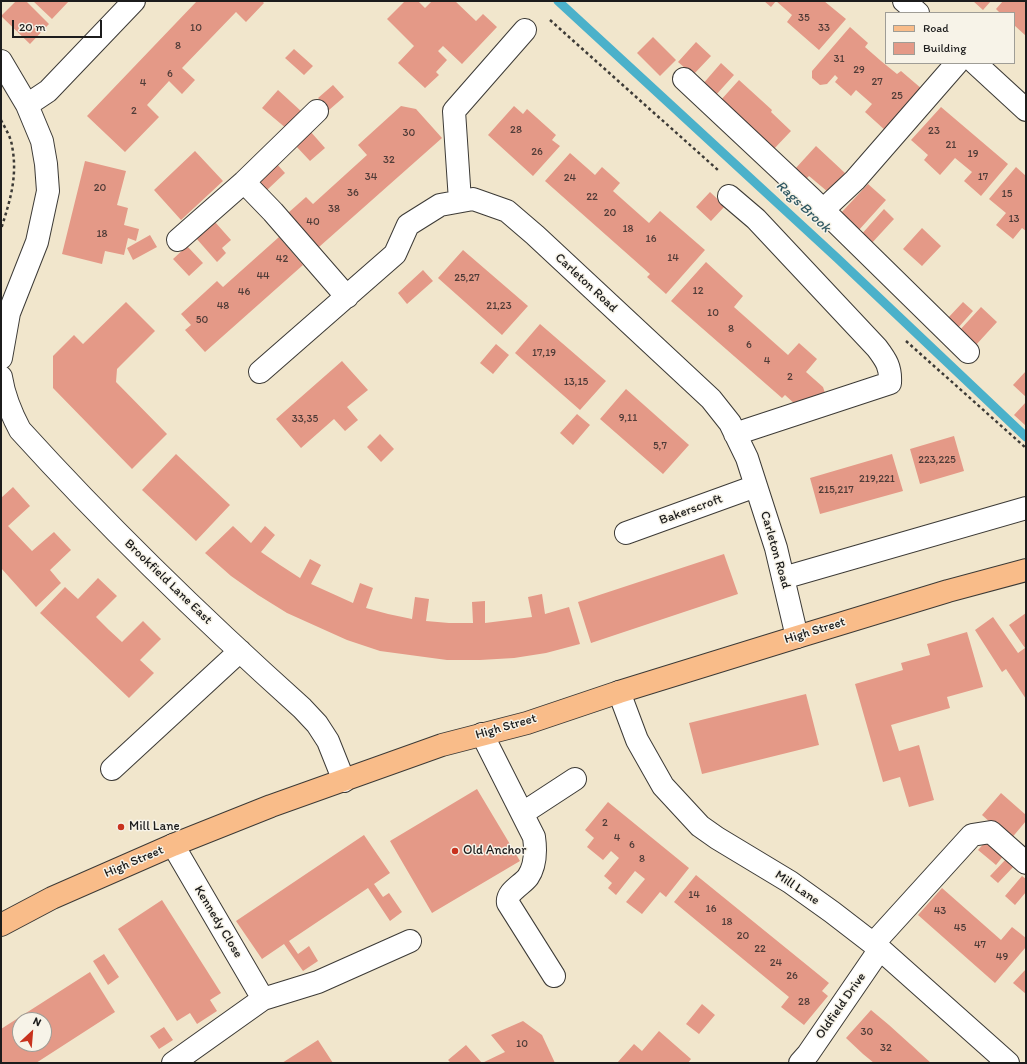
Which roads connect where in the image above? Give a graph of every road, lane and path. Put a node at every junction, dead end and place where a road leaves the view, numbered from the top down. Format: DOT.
graph roads {
  1 [pos="134,1"];
  2 [pos="904,1"];
  3 [pos="917,12"];
  4 [pos="525,30"];
  5 [pos="1,61"];
  6 [pos="956,64"];
  7 [pos="976,64"];
  8 [pos="684,79"];
  9 [pos="28,104"];
  10 [pos="1026,110"];
  11 [pos="317,111"];
  12 [pos="1,120"];
  13 [pos="244,182"];
  14 [pos="729,196"];
  15 [pos="460,202"];
  16 [pos="823,210"];
  17 [pos="1,229"];
  18 [pos="178,240"];
  19 [pos="347,297"];
  20 [pos="1,351"];
  21 [pos="968,352"];
  22 [pos="260,372"];
  23 [pos="1,377"];
  24 [pos="735,434"];
  25 [pos="756,486"];
  26 [pos="1026,508"];
  27 [pos="626,534"];
  28 [pos="1026,570"];
  29 [pos="783,578"];
  30 [pos="797,637"];
  31 [pos="240,651"];
  32 [pos="619,692"];
  33 [pos="482,734"];
  34 [pos="112,769"];
  35 [pos="575,780"];
  36 [pos="344,781"];
  37 [pos="523,813"];
  38 [pos="173,845"];
  39 [pos="1026,863"];
  40 [pos="1,925"];
  41 [pos="410,941"];
  42 [pos="877,946"];
  43 [pos="554,976"];
  44 [pos="263,998"];
  45 [pos="173,1063"];
  46 [pos="800,1063"];
  47 [pos="1008,1063"];
  1 -- 9 [label="street"];
  2 -- 3 [label="street"];
  4 -- 15 [label="street"];
  5 -- 9 [label="street"];
  6 -- 16 [label="street"];
  7 -- 10 [label="street"];
  8 -- 16 [label="street"];
  9 -- 20 [label="street"];
  11 -- 13 [label="street"];
  12 -- 17 [label="path"];
  13 -- 18 [label="street"];
  13 -- 19 [label="street"];
  14 -- 24 [label="street"];
  15 -- 19 [label="street, Carleton Road"];
  15 -- 24 [label="street, Carleton Road"];
  16 -- 21 [label="street"];
  19 -- 22 [label="street, Carleton Road"];
  23 -- 31 [label="street, Brookfield Lane East"];
  24 -- 25 [label="street, Carleton Road"];
  25 -- 27 [label="street, Bakerscroft"];
  25 -- 29 [label="street, Carleton Road"];
  26 -- 29 [label="street"];
  28 -- 30 [label="main road, High Street"];
  29 -- 30 [label="street, Carleton Road"];
  30 -- 32 [label="main road, High Street"];
  31 -- 34 [label="street"];
  31 -- 36 [label="street, Brookfield Lane East"];
  32 -- 33 [label="main road, High Street"];
  32 -- 42 [label="street, Mill Lane"];
  33 -- 36 [label="main road, High Street"];
  33 -- 37 [label="street"];
  35 -- 37 [label="street"];
  36 -- 38 [label="main road, High Street"];
  37 -- 43 [label="street"];
  38 -- 40 [label="main road, High Street"];
  38 -- 44 [label="street, Kennedy Close"];
  39 -- 42 [label="street, Oldfield Drive"];
  41 -- 44 [label="street"];
  42 -- 46 [label="street, Oldfield Drive"];
  42 -- 47 [label="street, Mill Lane"];
  44 -- 45 [label="street"];
}
